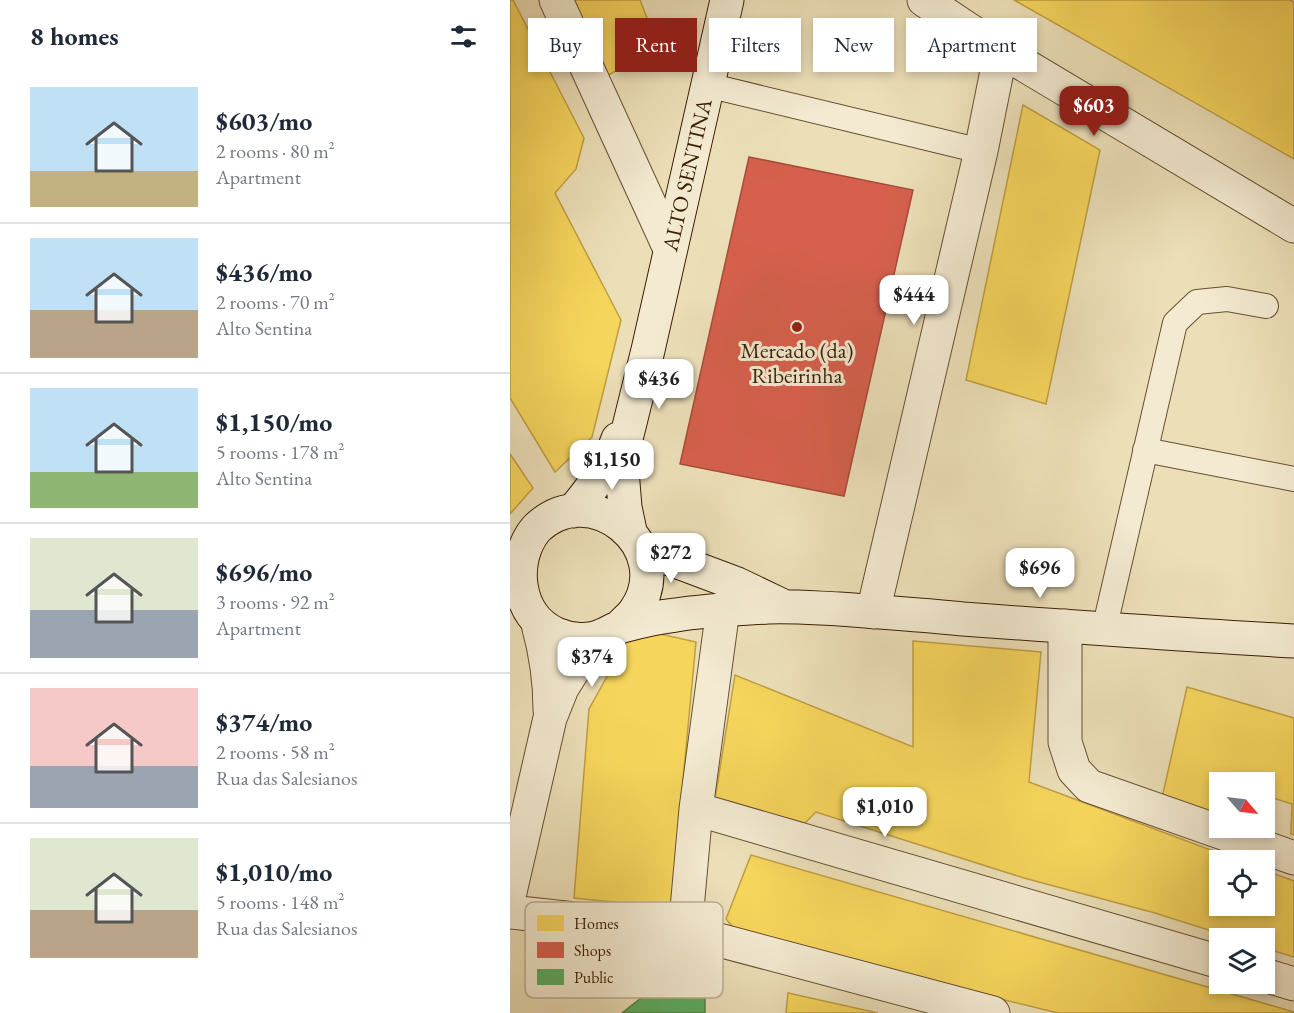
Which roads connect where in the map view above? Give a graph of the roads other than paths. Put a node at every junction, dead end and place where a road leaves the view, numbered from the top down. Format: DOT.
graph roads {
  1 [pos="556,0"];
  2 [pos="727,0"];
  3 [pos="924,0"];
  4 [pos="951,18"];
  5 [pos="997,72"];
  6 [pos="1036,72"];
  7 [pos="707,85"];
  8 [pos="981,151"];
  9 [pos="1294,226"];
  10 [pos="670,249"];
  11 [pos="1266,306"];
  12 [pos="648,350"];
  13 [pos="1145,450"];
  14 [pos="1294,478"];
  15 [pos="573,511"];
  16 [pos="523,532"];
  17 [pos="635,540"];
  18 [pos="524,605"];
  19 [pos="782,606"];
  20 [pos="723,609"];
  21 [pos="873,612"];
  22 [pos="1065,627"];
  23 [pos="1104,630"];
  24 [pos="610,632"];
  25 [pos="1294,642"];
  26 [pos="550,718"];
  27 [pos="696,809"];
  28 [pos="1294,858"];
  29 [pos="510,892"];
  30 [pos="688,902"];
  31 [pos="510,912"];
  32 [pos="525,914"];
  33 [pos="723,941"];
  34 [pos="1209,959"];
  35 [pos="1275,978"];
  36 [pos="1294,984"];
  37 [pos="993,1013"];
  1 -- 10 [label="street"];
  2 -- 7 [label="street, ALTO SENTINA"];
  3 -- 4 [label="street"];
  5 -- 8 [label="street"];
  6 -- 9 [label="street"];
  7 -- 8 [label="lane"];
  7 -- 10 [label="street, ALTO SENTINA"];
  8 -- 21 [label="street"];
  10 -- 12 [label="street, ALTO SENTINA"];
  11 -- 13 [label="lane"];
  12 -- 15 [label="street, ALTO SENTINA"];
  12 -- 17 [label="street, ALTO SENTINA"];
  13 -- 14 [label="lane"];
  13 -- 23 [label="lane"];
  15 -- 16 [label="street"];
  15 -- 17 [label="street"];
  16 -- 18 [label="street"];
  17 -- 19 [label="street"];
  17 -- 24 [label="street"];
  18 -- 24 [label="street"];
  18 -- 26 [label="street"];
  19 -- 20 [label="street"];
  19 -- 21 [label="street"];
  20 -- 24 [label="street"];
  20 -- 27 [label="street"];
  21 -- 22 [label="street"];
  22 -- 23 [label="street"];
  22 -- 28 [label="street"];
  23 -- 25 [label="street"];
  24 -- 26 [label="street"];
  26 -- 29 [label="street"];
  27 -- 30 [label="street"];
  27 -- 34 [label="street"];
  31 -- 32 [label="street"];
  33 -- 37 [label="street"];
  35 -- 36 [label="street"];
}
